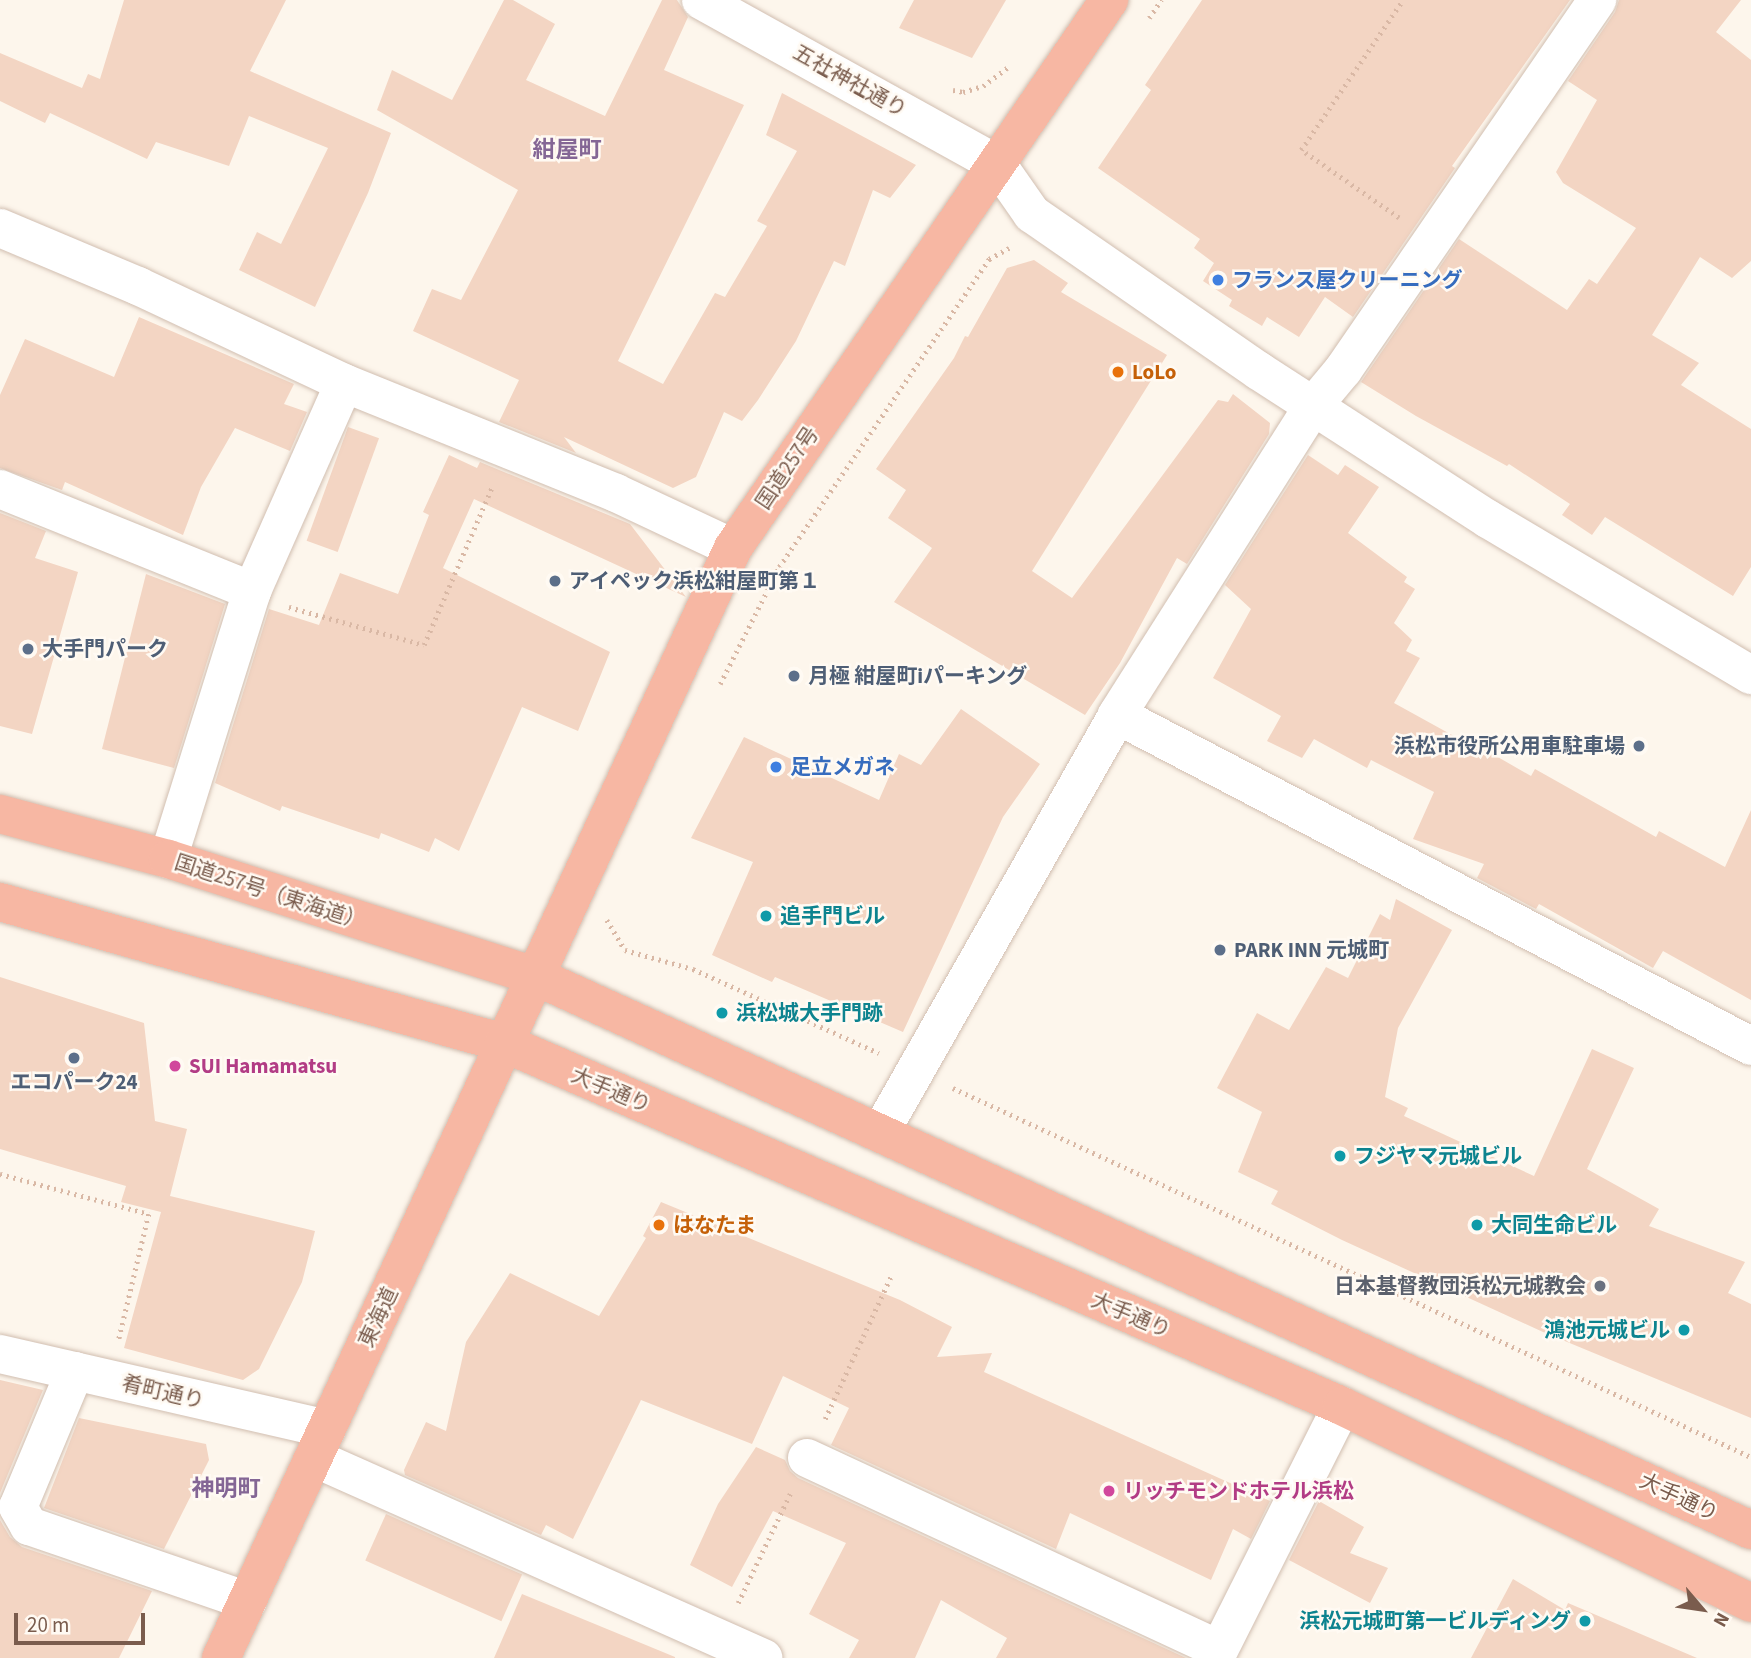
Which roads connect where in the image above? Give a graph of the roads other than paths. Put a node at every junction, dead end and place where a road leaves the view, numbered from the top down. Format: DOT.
graph roads {
  1 [pos="701,0"];
  2 [pos="1109,0"];
  3 [pos="1597,0"];
  4 [pos="997,164"];
  5 [pos="0,228"];
  6 [pos="344,383"];
  7 [pos="1313,406"];
  8 [pos="0,489"];
  9 [pos="733,548"];
  10 [pos="265,597"];
  11 [pos="1751,675"];
  12 [pos="1117,715"];
  13 [pos="0,814"];
  14 [pos="168,859"];
  15 [pos="0,902"];
  16 [pos="537,977"];
  17 [pos="504,1043"];
  18 [pos="1751,1046"];
  19 [pos="880,1133"];
  20 [pos="0,1354"];
  21 [pos="75,1371"];
  22 [pos="1342,1406"];
  23 [pos="320,1444"];
  24 [pos="807,1458"];
  25 [pos="1751,1530"];
  26 [pos="248,1601"];
  27 [pos="1751,1604"];
  28 [pos="745,1654"];
  29 [pos="1217,1654"];
  30 [pos="221,1658"];
  1 -- 4 [label="street, 五社神社通り"];
  2 -- 4 [label="highway, 国道257号"];
  3 -- 7 [label="street"];
  4 -- 7 [label="street"];
  4 -- 9 [label="highway, 国道257号"];
  5 -- 6 [label="street"];
  6 -- 9 [label="street"];
  6 -- 10 [label="street"];
  7 -- 11 [label="street"];
  7 -- 12 [label="street"];
  8 -- 10 [label="street"];
  9 -- 16 [label="highway, 国道257号"];
  10 -- 14 [label="street"];
  12 -- 18 [label="street"];
  12 -- 19 [label="street"];
  13 -- 14 [label="highway, 国道257号（東海道）"];
  14 -- 16 [label="highway, 国道257号（東海道）"];
  15 -- 17 [label="highway"];
  16 -- 17 [label="highway, 東海道"];
  16 -- 19 [label="highway, 大手通り"];
  17 -- 22 [label="highway, 大手通り"];
  17 -- 23 [label="highway, 東海道"];
  19 -- 25 [label="highway, 大手通り"];
  20 -- 21 [label="street, 肴町通り"];
  21 -- 23 [label="street, 肴町通り"];
  21 -- 26 [label="street"];
  22 -- 27 [label="highway, 大手通り"];
  22 -- 29 [label="street"];
  23 -- 26 [label="highway, 東海道"];
  23 -- 28 [label="street, 肴町通り"];
  24 -- 29 [label="street"];
  26 -- 30 [label="highway, 東海道"];
}
